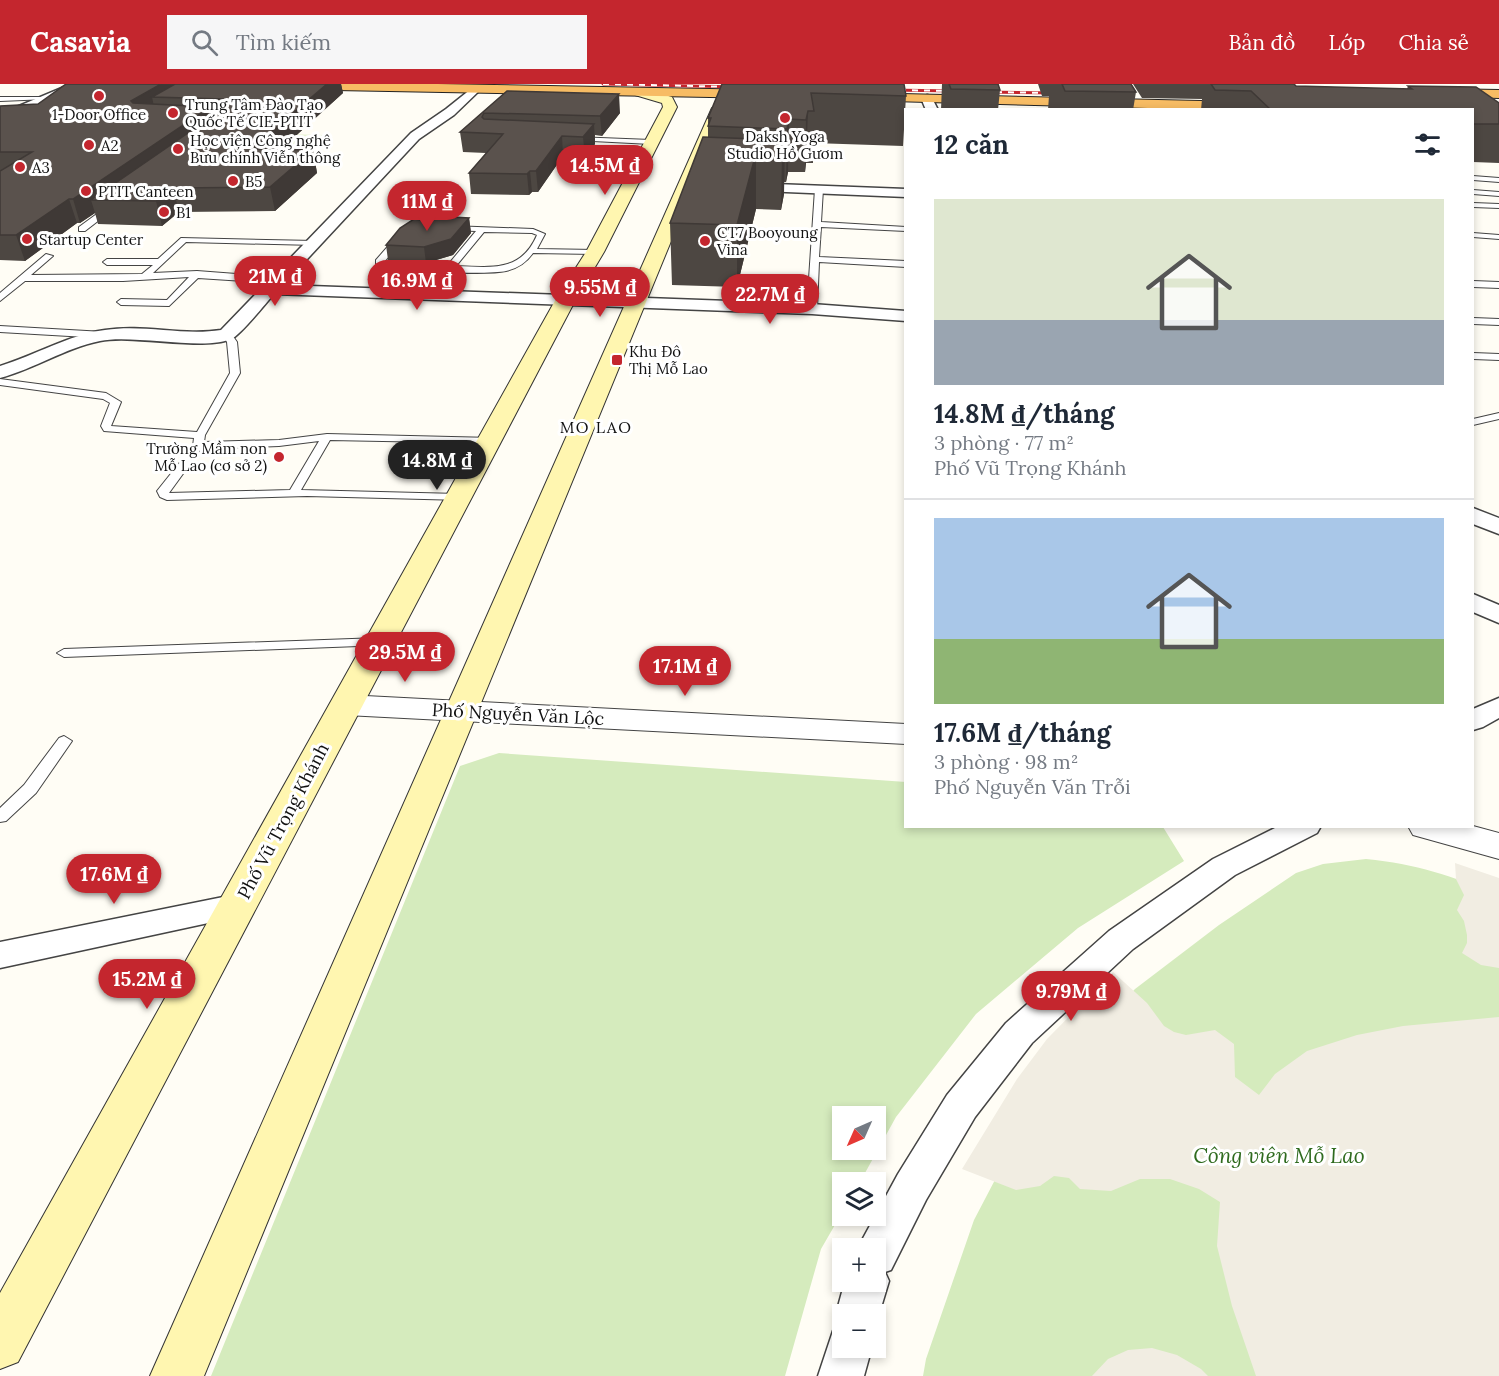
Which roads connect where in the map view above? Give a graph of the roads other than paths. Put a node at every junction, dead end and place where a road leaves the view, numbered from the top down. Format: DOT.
graph roads {
  1 [pos="81,84"];
  2 [pos="231,84"];
  3 [pos="1443,84"];
  4 [pos="346,85"];
  5 [pos="476,88"];
  6 [pos="640,92"];
  7 [pos="1432,93"];
  8 [pos="1454,93"];
  9 [pos="1499,94"];
  10 [pos="770,95"];
  11 [pos="846,96"];
  12 [pos="0,99"];
  13 [pos="45,99"];
  14 [pos="930,104"];
  15 [pos="1060,105"];
  16 [pos="1145,106"];
  17 [pos="1260,106"];
  18 [pos="699,108"];
  19 [pos="719,108"];
  20 [pos="6,114"];
  21 [pos="0,118"];
  22 [pos="570,138"];
  23 [pos="651,142"];
  24 [pos="1474,178"];
  25 [pos="1499,180"];
  26 [pos="730,186"];
  27 [pos="819,189"];
  28 [pos="1475,192"];
  29 [pos="904,193"];
  30 [pos="1499,194"];
  31 [pos="120,202"];
  32 [pos="1474,205"];
  33 [pos="1499,206"];
  34 [pos="817,225"];
  35 [pos="82,229"];
  36 [pos="482,229"];
  37 [pos="904,229"];
  38 [pos="1474,235"];
  39 [pos="1499,237"];
  40 [pos="315,243"];
  41 [pos="531,251"];
  42 [pos="595,252"];
  43 [pos="49,256"];
  44 [pos="814,259"];
  45 [pos="107,262"];
  46 [pos="160,262"];
  47 [pos="904,264"];
  48 [pos="449,269"];
  49 [pos="198,274"];
  50 [pos="144,277"];
  51 [pos="25,278"];
  52 [pos="1475,282"];
  53 [pos="273,284"];
  54 [pos="1499,285"];
  55 [pos="0,298"];
  56 [pos="566,299"];
  57 [pos="121,302"];
  58 [pos="635,303"];
  59 [pos="812,309"];
  60 [pos="904,316"];
  61 [pos="1474,321"];
  62 [pos="1499,322"];
  63 [pos="0,330"];
  64 [pos="227,334"];
  65 [pos="104,335"];
  66 [pos="1474,356"];
  67 [pos="1499,357"];
  68 [pos="2,374"];
  69 [pos="1499,416"];
  70 [pos="1474,422"];
  71 [pos="327,437"];
  72 [pos="199,440"];
  73 [pos="489,440"];
  74 [pos="293,494"];
  75 [pos="459,498"];
  76 [pos="1474,515"];
  77 [pos="1499,527"];
  78 [pos="1474,602"];
  79 [pos="1499,615"];
  80 [pos="381,642"];
  81 [pos="64,653"];
  82 [pos="346,705"];
  83 [pos="1499,706"];
  84 [pos="461,712"];
  85 [pos="1474,720"];
  86 [pos="904,734"];
  87 [pos="64,741"];
  88 [pos="0,817"];
  89 [pos="1302,828"];
  90 [pos="1433,828"];
  91 [pos="1499,846"];
  92 [pos="238,906"];
  93 [pos="0,955"];
  94 [pos="885,1238"];
  95 [pos="0,1344"];
  96 [pos="846,1358"];
  97 [pos="177,1376"];
  98 [pos="841,1376"];
  1 -- 13 [label="street"];
  2 -- 4 [label="highway"];
  3 -- 8 [label="lane"];
  4 -- 5 [label="highway"];
  5 -- 6 [label="highway"];
  5 -- 40 [label="street"];
  6 -- 10 [label="highway"];
  6 -- 23 [label="main road, Phố Vũ Trọng Khánh"];
  7 -- 8 [label="highway"];
  8 -- 9 [label="highway"];
  10 -- 19 [label="main road"];
  11 -- 14 [label="highway"];
  12 -- 13 [label="lane"];
  13 -- 20 [label="street"];
  14 -- 15 [label="highway"];
  15 -- 16 [label="highway"];
  16 -- 17 [label="highway"];
  18 -- 19 [label="main road"];
  19 -- 58 [label="main road"];
  20 -- 21 [label="street"];
  22 -- 23 [label="lane"];
  23 -- 42 [label="main road, Phố Vũ Trọng Khánh"];
  24 -- 25 [label="lane"];
  26 -- 27 [label="street"];
  27 -- 29 [label="street"];
  27 -- 34 [label="lane"];
  28 -- 30 [label="lane"];
  31 -- 35 [label="lane"];
  32 -- 33 [label="lane"];
  34 -- 37 [label="lane"];
  34 -- 44 [label="lane"];
  36 -- 41 [label="lane"];
  36 -- 48 [label="lane"];
  36 -- 48 [label="lane"];
  38 -- 39 [label="lane"];
  40 -- 46 [label="lane"];
  40 -- 53 [label="street"];
  41 -- 42 [label="lane"];
  41 -- 48 [label="lane"];
  42 -- 56 [label="main road, Phố Vũ Trọng Khánh"];
  43 -- 51 [label="lane"];
  44 -- 47 [label="lane"];
  44 -- 59 [label="lane"];
  45 -- 46 [label="lane"];
  46 -- 50 [label="lane"];
  49 -- 50 [label="lane"];
  49 -- 53 [label="lane"];
  49 -- 57 [label="lane"];
  50 -- 51 [label="lane"];
  51 -- 55 [label="lane"];
  52 -- 54 [label="lane"];
  53 -- 56 [label="street"];
  53 -- 64 [label="street"];
  56 -- 58 [label="street"];
  56 -- 73 [label="main road, Phố Vũ Trọng Khánh"];
  58 -- 59 [label="street"];
  58 -- 84 [label="main road"];
  59 -- 60 [label="street"];
  61 -- 62 [label="lane"];
  63 -- 65 [label="lane"];
  64 -- 65 [label="street"];
  64 -- 72 [label="lane"];
  65 -- 68 [label="street"];
  66 -- 67 [label="lane"];
  68 -- 72 [label="lane"];
  69 -- 70 [label="lane"];
  71 -- 72 [label="lane"];
  71 -- 73 [label="lane"];
  71 -- 74 [label="lane"];
  72 -- 74 [label="lane"];
  73 -- 75 [label="main road, Phố Vũ Trọng Khánh"];
  74 -- 75 [label="lane"];
  75 -- 80 [label="main road, Phố Vũ Trọng Khánh"];
  76 -- 77 [label="street"];
  78 -- 79 [label="street"];
  80 -- 81 [label="lane"];
  80 -- 82 [label="main road, Phố Vũ Trọng Khánh"];
  82 -- 84 [label="street, Phố Nguyễn Văn Lộc"];
  82 -- 92 [label="main road, Phố Vũ Trọng Khánh"];
  83 -- 85 [label="street"];
  84 -- 86 [label="street, Phố Nguyễn Văn Lộc"];
  84 -- 97 [label="main road"];
  87 -- 88 [label="lane"];
  89 -- 94 [label="street"];
  90 -- 91 [label="street"];
  92 -- 93 [label="street"];
  92 -- 95 [label="main road, Phố Vũ Trọng Khánh"];
  96 -- 98 [label="street"];
}
